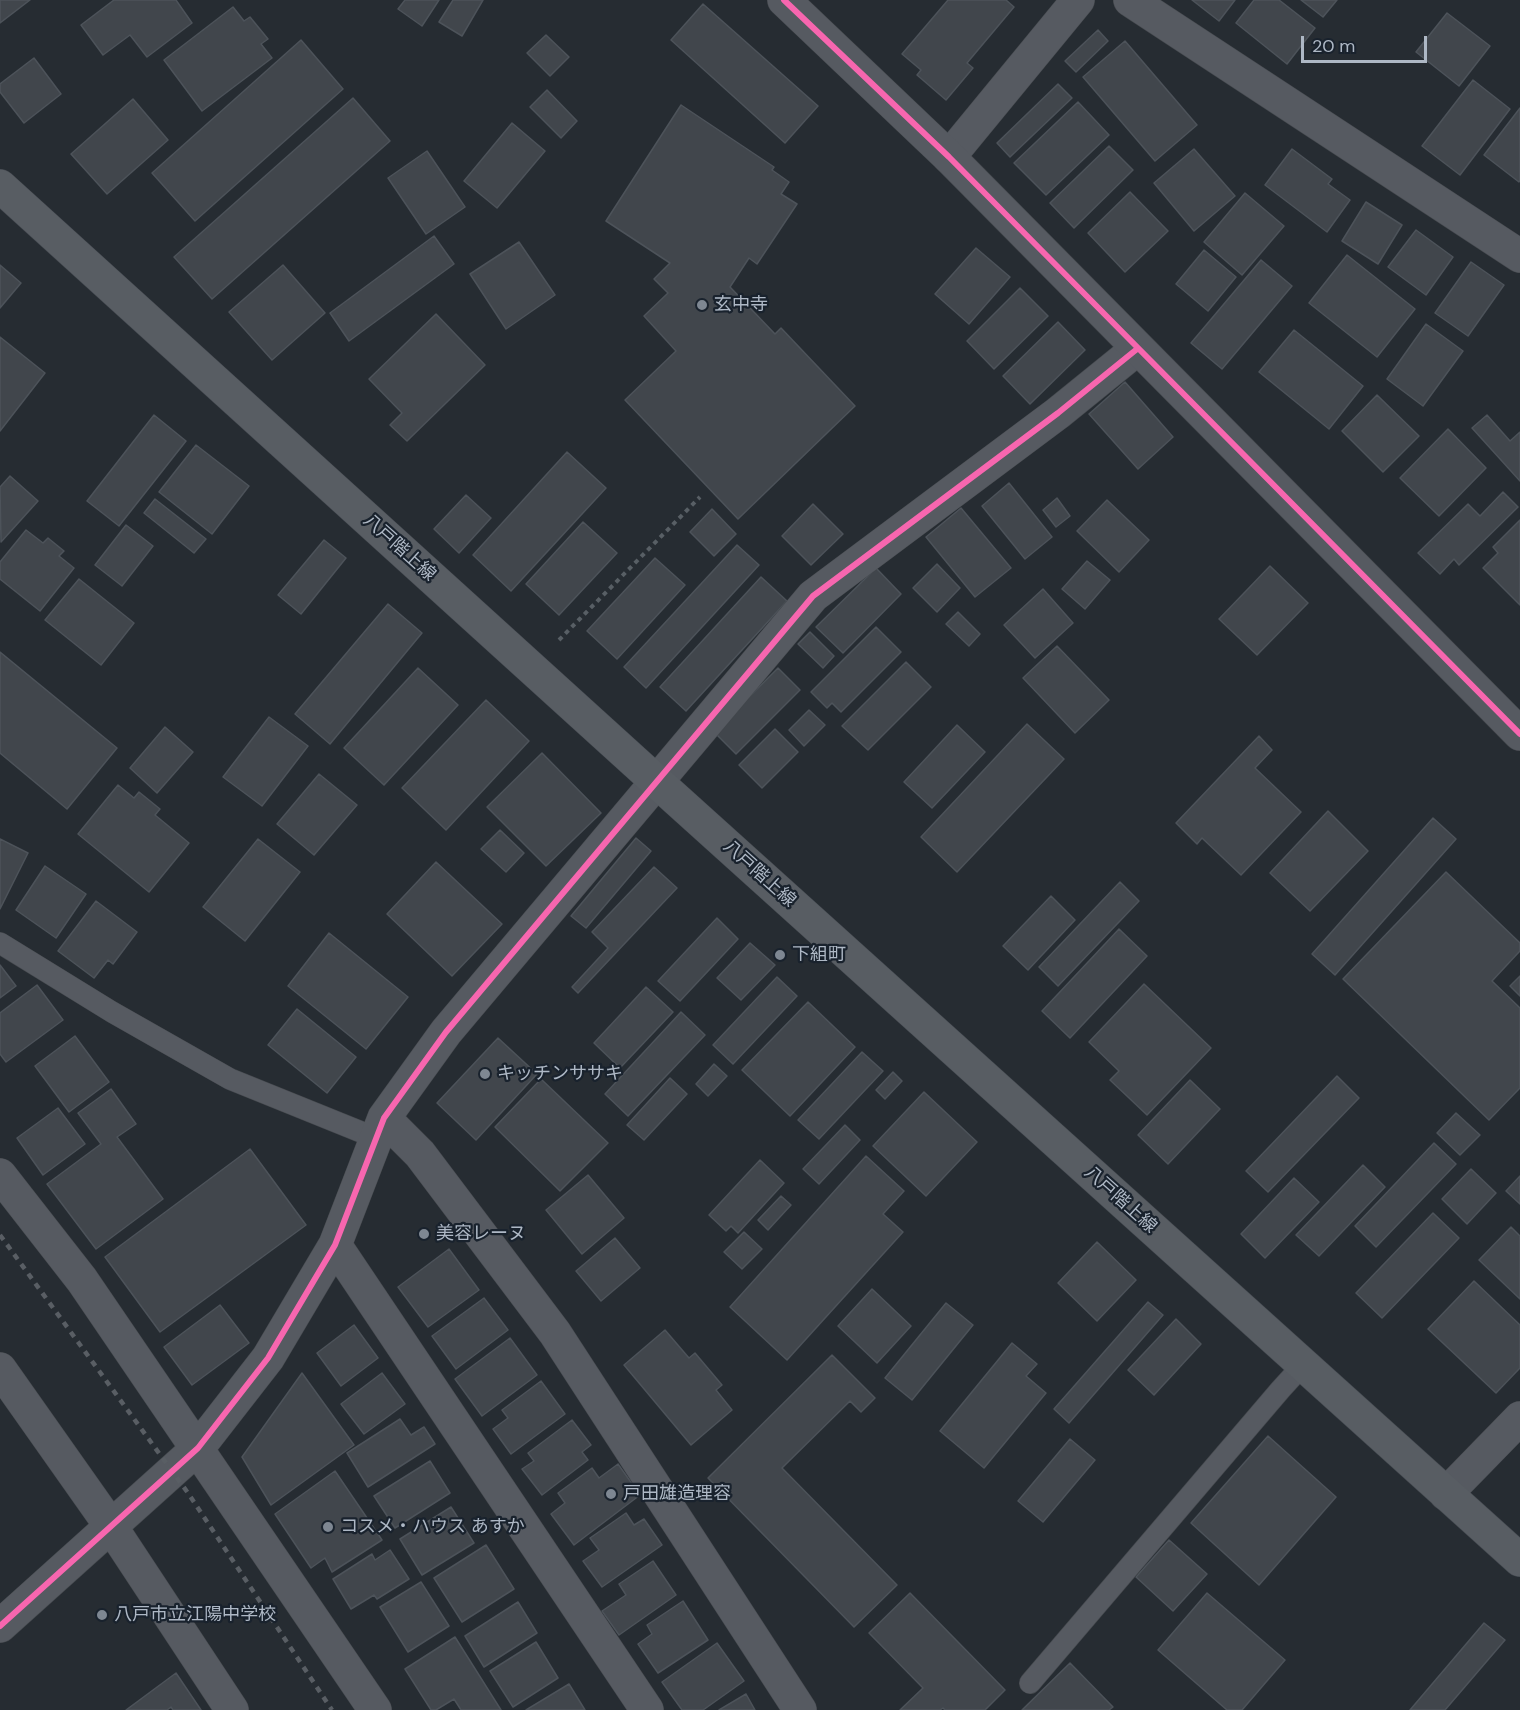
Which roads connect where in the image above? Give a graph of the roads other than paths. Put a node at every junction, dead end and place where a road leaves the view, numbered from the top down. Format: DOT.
graph roads {
  1 [pos="784,0"];
  2 [pos="1078,0"];
  3 [pos="1130,0"];
  4 [pos="949,157"];
  5 [pos="0,186"];
  6 [pos="1520,256"];
  7 [pos="1137,349"];
  8 [pos="1520,734"];
  9 [pos="657,782"];
  10 [pos="0,943"];
  11 [pos="380,1128"];
  12 [pos="0,1175"];
  13 [pos="335,1245"];
  14 [pos="1303,1365"];
  15 [pos="0,1369"];
  16 [pos="1520,1418"];
  17 [pos="198,1448"];
  18 [pos="1446,1494"];
  19 [pos="110,1525"];
  20 [pos="1520,1560"];
  21 [pos="0,1626"];
  22 [pos="1030,1683"];
  23 [pos="232,1710"];
  24 [pos="375,1710"];
  25 [pos="647,1710"];
  26 [pos="800,1710"];
  1 -- 4 [label="street"];
  2 -- 4 [label="street"];
  3 -- 6 [label="street"];
  4 -- 7 [label="street"];
  5 -- 9 [label="main road, 八戸階上線"];
  7 -- 8 [label="street"];
  7 -- 9 [label="street"];
  9 -- 11 [label="street"];
  9 -- 14 [label="main road, 八戸階上線"];
  10 -- 11 [label="lane"];
  11 -- 13 [label="street"];
  11 -- 26 [label="street"];
  12 -- 17 [label="street"];
  13 -- 17 [label="street"];
  13 -- 25 [label="street"];
  14 -- 18 [label="main road, 八戸階上線"];
  14 -- 22 [label="lane"];
  15 -- 19 [label="street"];
  16 -- 18 [label="street"];
  17 -- 19 [label="street"];
  17 -- 24 [label="street"];
  18 -- 20 [label="main road, 八戸階上線"];
  19 -- 21 [label="street"];
  19 -- 23 [label="street"];
}
